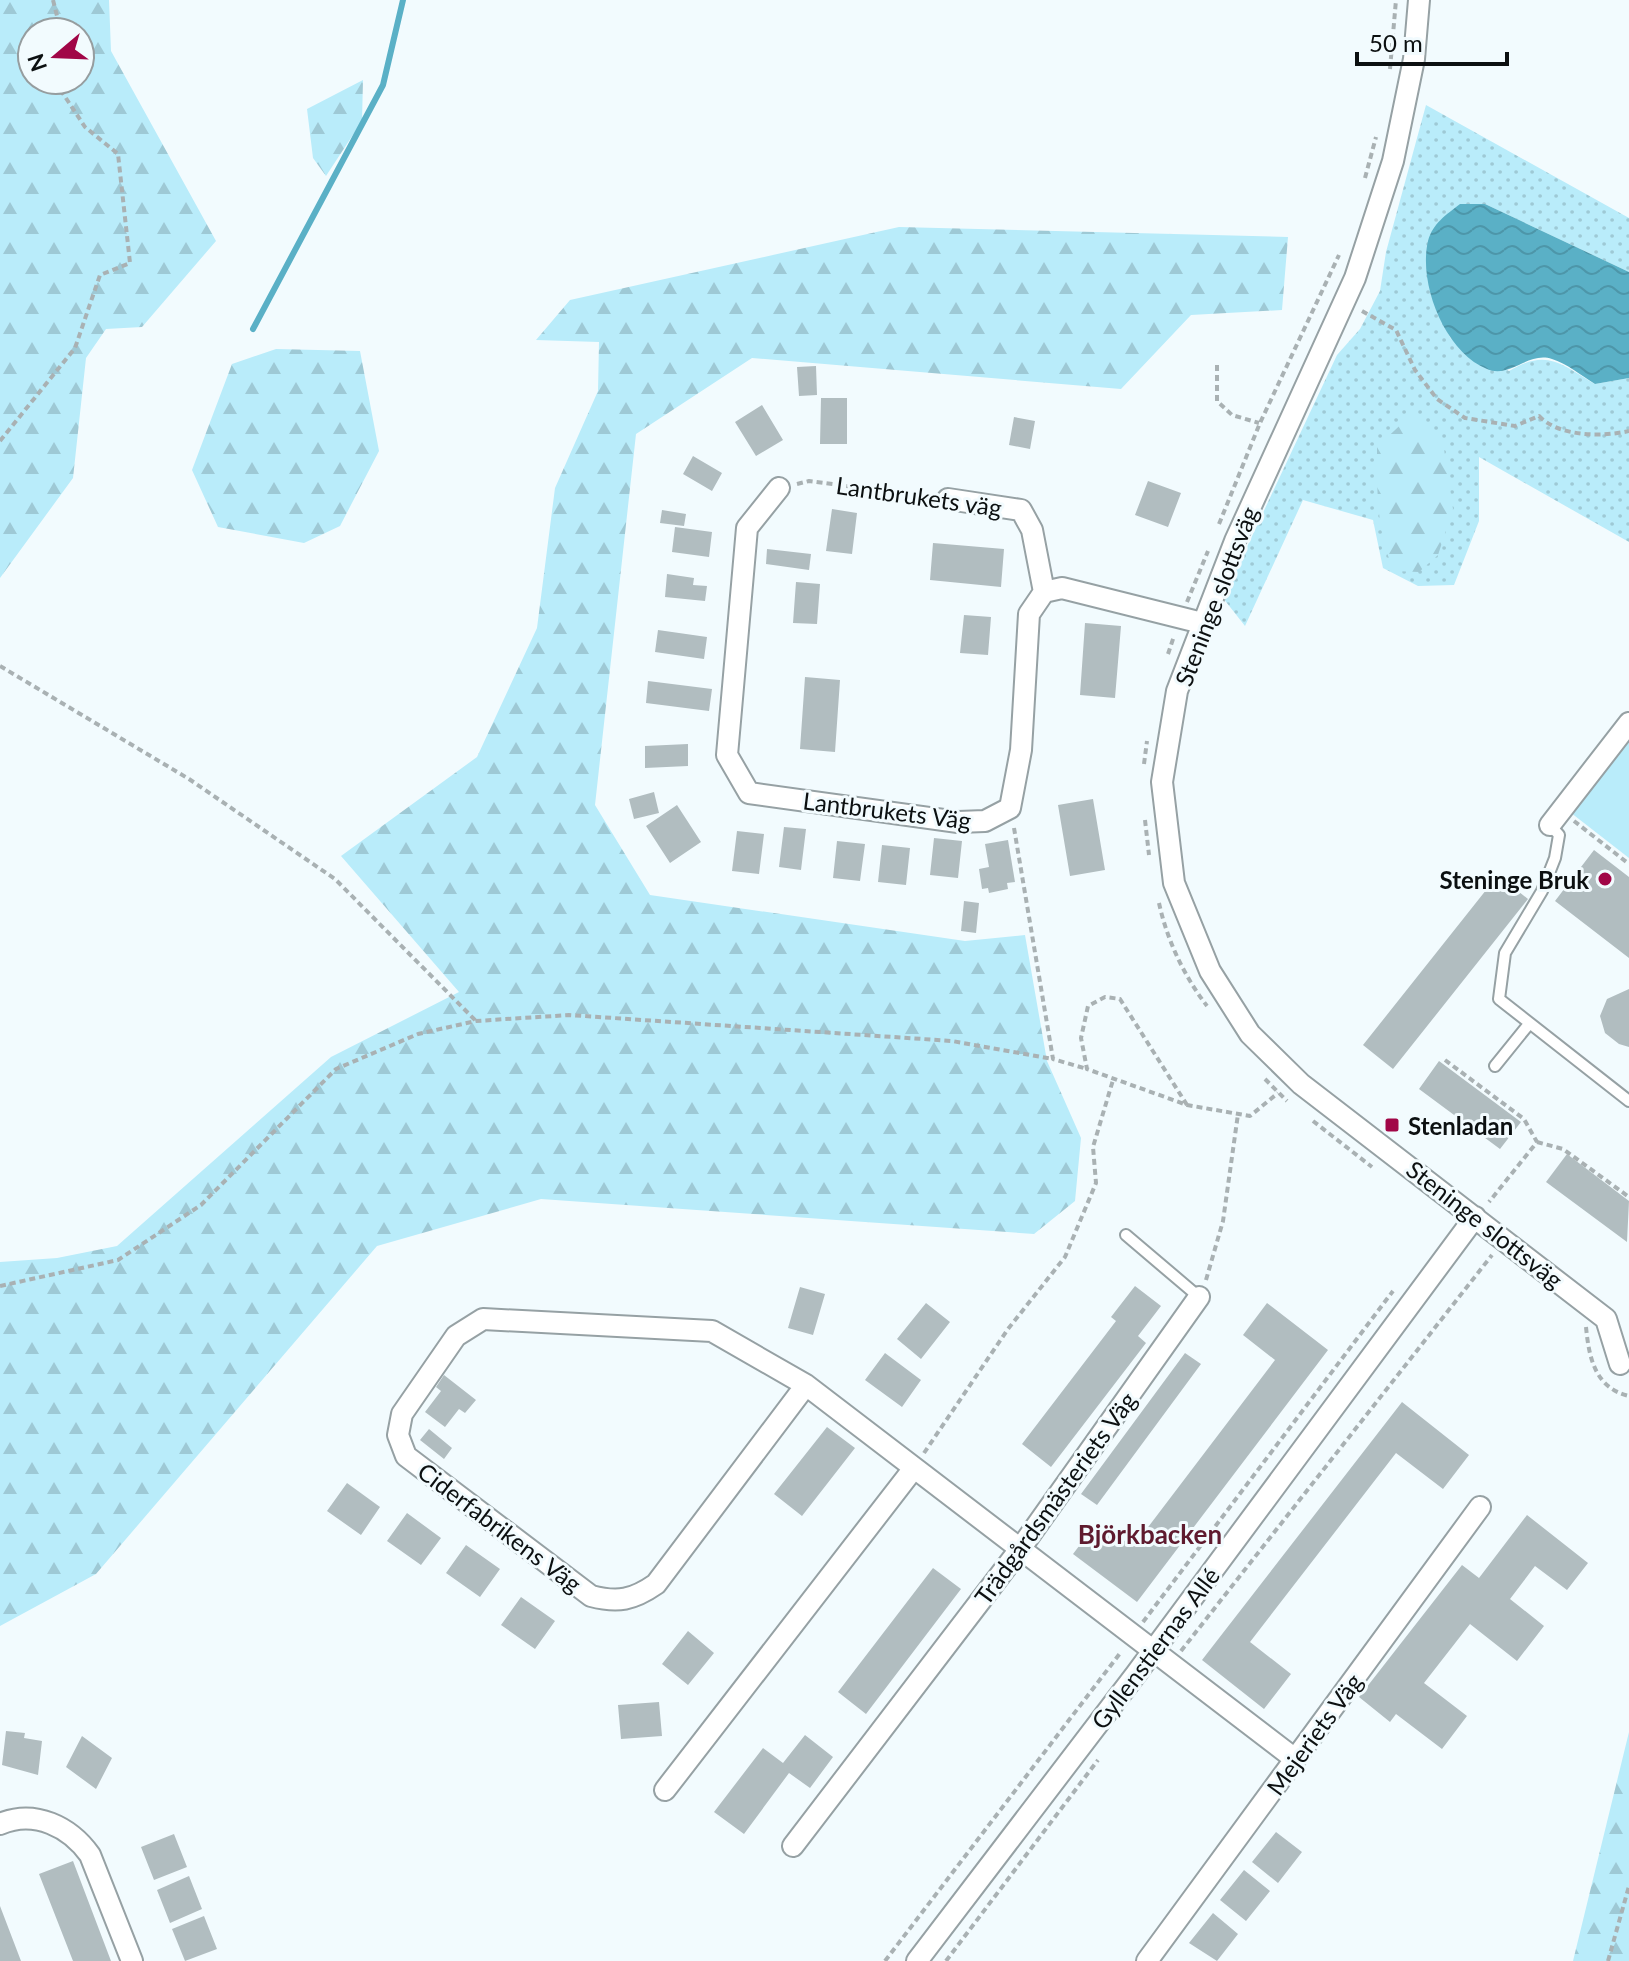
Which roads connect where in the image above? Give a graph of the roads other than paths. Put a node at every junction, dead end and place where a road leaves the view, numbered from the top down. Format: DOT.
graph roads {
  1 [pos="1419,0"];
  2 [pos="779,488"];
  3 [pos="948,499"];
  4 [pos="1044,592"];
  5 [pos="1202,623"];
  6 [pos="1629,723"];
  7 [pos="1555,818"];
  8 [pos="1529,1024"];
  9 [pos="1495,1066"];
  10 [pos="1628,1099"];
  11 [pos="1476,1217"];
  12 [pos="1126,1235"];
  13 [pos="1199,1297"];
  14 [pos="1606,1319"];
  15 [pos="1629,1336"];
  16 [pos="1620,1364"];
  17 [pos="806,1385"];
  18 [pos="914,1468"];
  19 [pos="1480,1507"];
  20 [pos="1020,1549"];
  21 [pos="1153,1650"];
  22 [pos="1295,1759"];
  23 [pos="665,1790"];
  24 [pos="0,1824"];
  25 [pos="793,1846"];
  26 [pos="132,1961"];
  27 [pos="917,1961"];
  28 [pos="1147,1961"];
  1 -- 5 [label="street, Steninge slottsväg"];
  2 -- 4 [label="street, Lantbrukets Väg"];
  3 -- 4 [label="street, Lantbrukets väg"];
  4 -- 5 [label="street"];
  5 -- 11 [label="street, Steninge slottsväg"];
  6 -- 7 [label="street"];
  7 -- 8 [label="lane"];
  8 -- 9 [label="lane"];
  8 -- 10 [label="lane"];
  11 -- 14 [label="street, Steninge slottsväg"];
  11 -- 21 [label="street, Gyllenstiernas Allé"];
  12 -- 13 [label="lane"];
  13 -- 20 [label="street, Trädgårdsmästeriets Väg"];
  14 -- 15 [label="street, Steninge slottsväg"];
  14 -- 16 [label="street"];
  17 -- 17 [label="street, Ciderfabrikens Väg"];
  17 -- 18 [label="street, Ciderfabrikens Väg"];
  18 -- 20 [label="street, Ciderfabrikens Väg"];
  18 -- 23 [label="street"];
  19 -- 22 [label="street, Mejeriets Väg"];
  20 -- 21 [label="street, Ciderfabrikens Väg"];
  20 -- 25 [label="street, Trädgårdsmästeriets Väg"];
  21 -- 22 [label="street, Ciderfabrikens Väg"];
  21 -- 27 [label="street, Gyllenstiernas Allé"];
  22 -- 28 [label="street, Mejeriets Väg"];
  24 -- 26 [label="street"];
}
